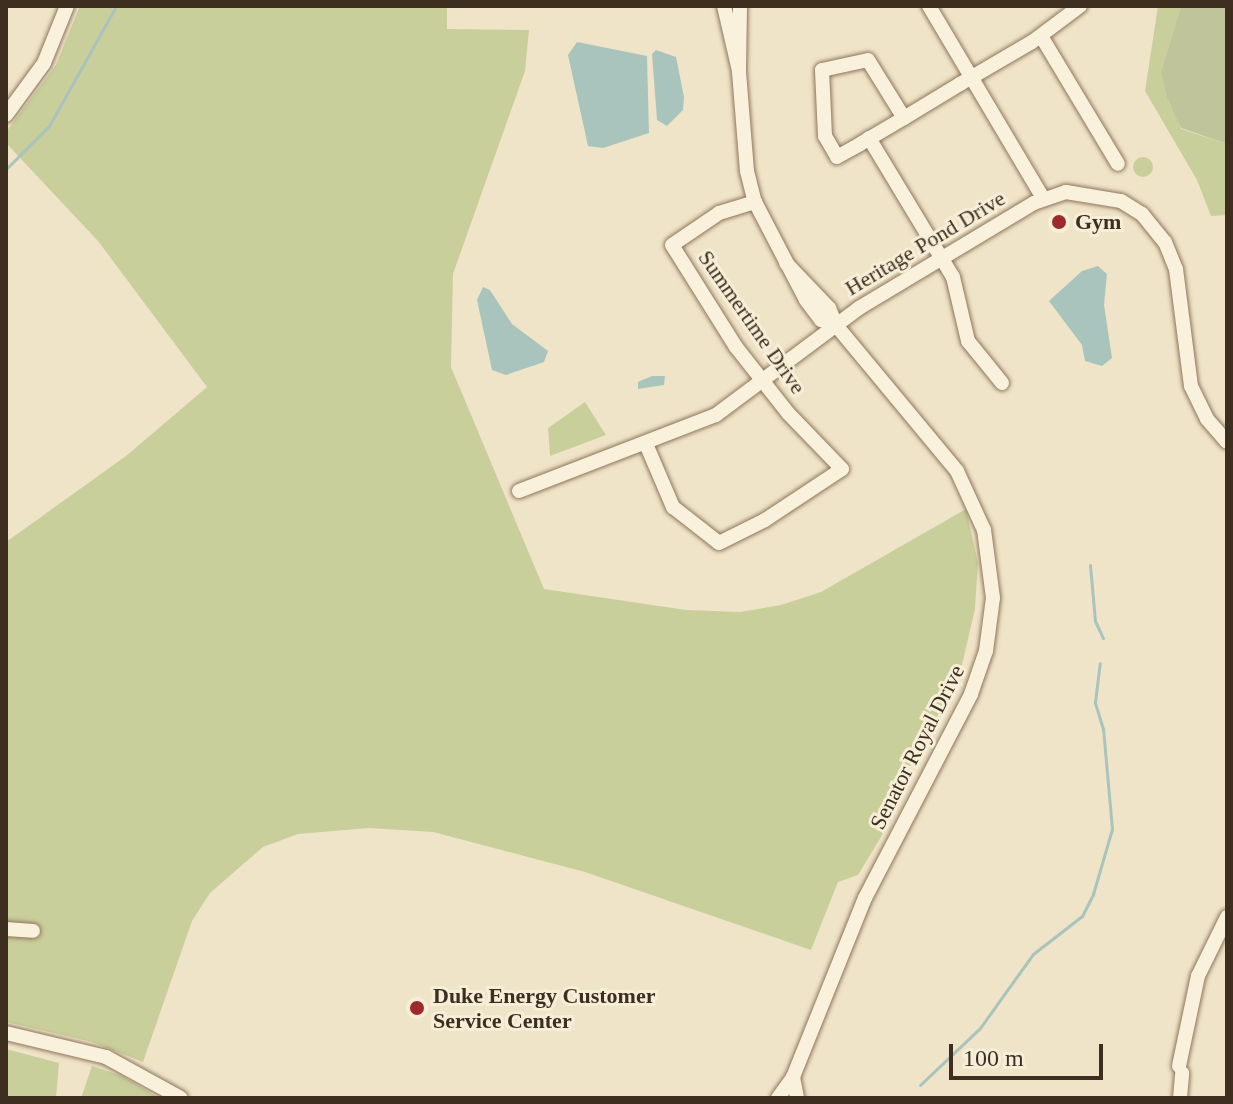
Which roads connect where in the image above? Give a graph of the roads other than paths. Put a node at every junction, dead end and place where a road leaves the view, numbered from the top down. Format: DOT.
graph roads {
  1 [pos="67,6"];
  2 [pos="724,6"];
  3 [pos="740,6"];
  4 [pos="929,6"];
  5 [pos="1080,6"];
  6 [pos="1041,36"];
  7 [pos="739,72"];
  8 [pos="972,77"];
  9 [pos="6,115"];
  10 [pos="904,118"];
  11 [pos="869,138"];
  12 [pos="1118,164"];
  13 [pos="1043,198"];
  14 [pos="755,202"];
  15 [pos="941,258"];
  16 [pos="836,325"];
  17 [pos="764,383"];
  18 [pos="1002,383"];
  19 [pos="1227,442"];
  20 [pos="646,444"];
  21 [pos="519,491"];
  22 [pos="1227,917"];
  23 [pos="6,929"];
  24 [pos="33,931"];
  25 [pos="6,1033"];
  26 [pos="793,1077"];
  27 [pos="181,1098"];
  28 [pos="778,1098"];
  29 [pos="797,1098"];
  30 [pos="1180,1098"];
  1 -- 9 [label="street"];
  2 -- 7 [label="street"];
  3 -- 7 [label="street"];
  4 -- 8 [label="street"];
  5 -- 6 [label="street"];
  6 -- 8 [label="street"];
  6 -- 12 [label="street"];
  7 -- 14 [label="street, Senator Royal Drive"];
  8 -- 10 [label="street"];
  8 -- 13 [label="street"];
  10 -- 11 [label="street"];
  10 -- 11 [label="street"];
  11 -- 15 [label="street"];
  13 -- 15 [label="street, Heritage Pond Drive"];
  13 -- 19 [label="street, Heritage Pond Drive"];
  14 -- 16 [label="street, Senator Royal Drive"];
  14 -- 17 [label="street, Summertime Drive"];
  15 -- 16 [label="street, Heritage Pond Drive"];
  15 -- 18 [label="street"];
  16 -- 17 [label="street, Heritage Pond Drive"];
  16 -- 26 [label="street, Senator Royal Drive"];
  17 -- 20 [label="street, Heritage Pond Drive"];
  17 -- 20 [label="street, Summertime Drive"];
  20 -- 21 [label="street, Heritage Pond Drive"];
  22 -- 30 [label="street"];
  23 -- 24 [label="street"];
  25 -- 27 [label="street"];
  26 -- 28 [label="street, Senator Royal Drive"];
  26 -- 29 [label="street"];
}
